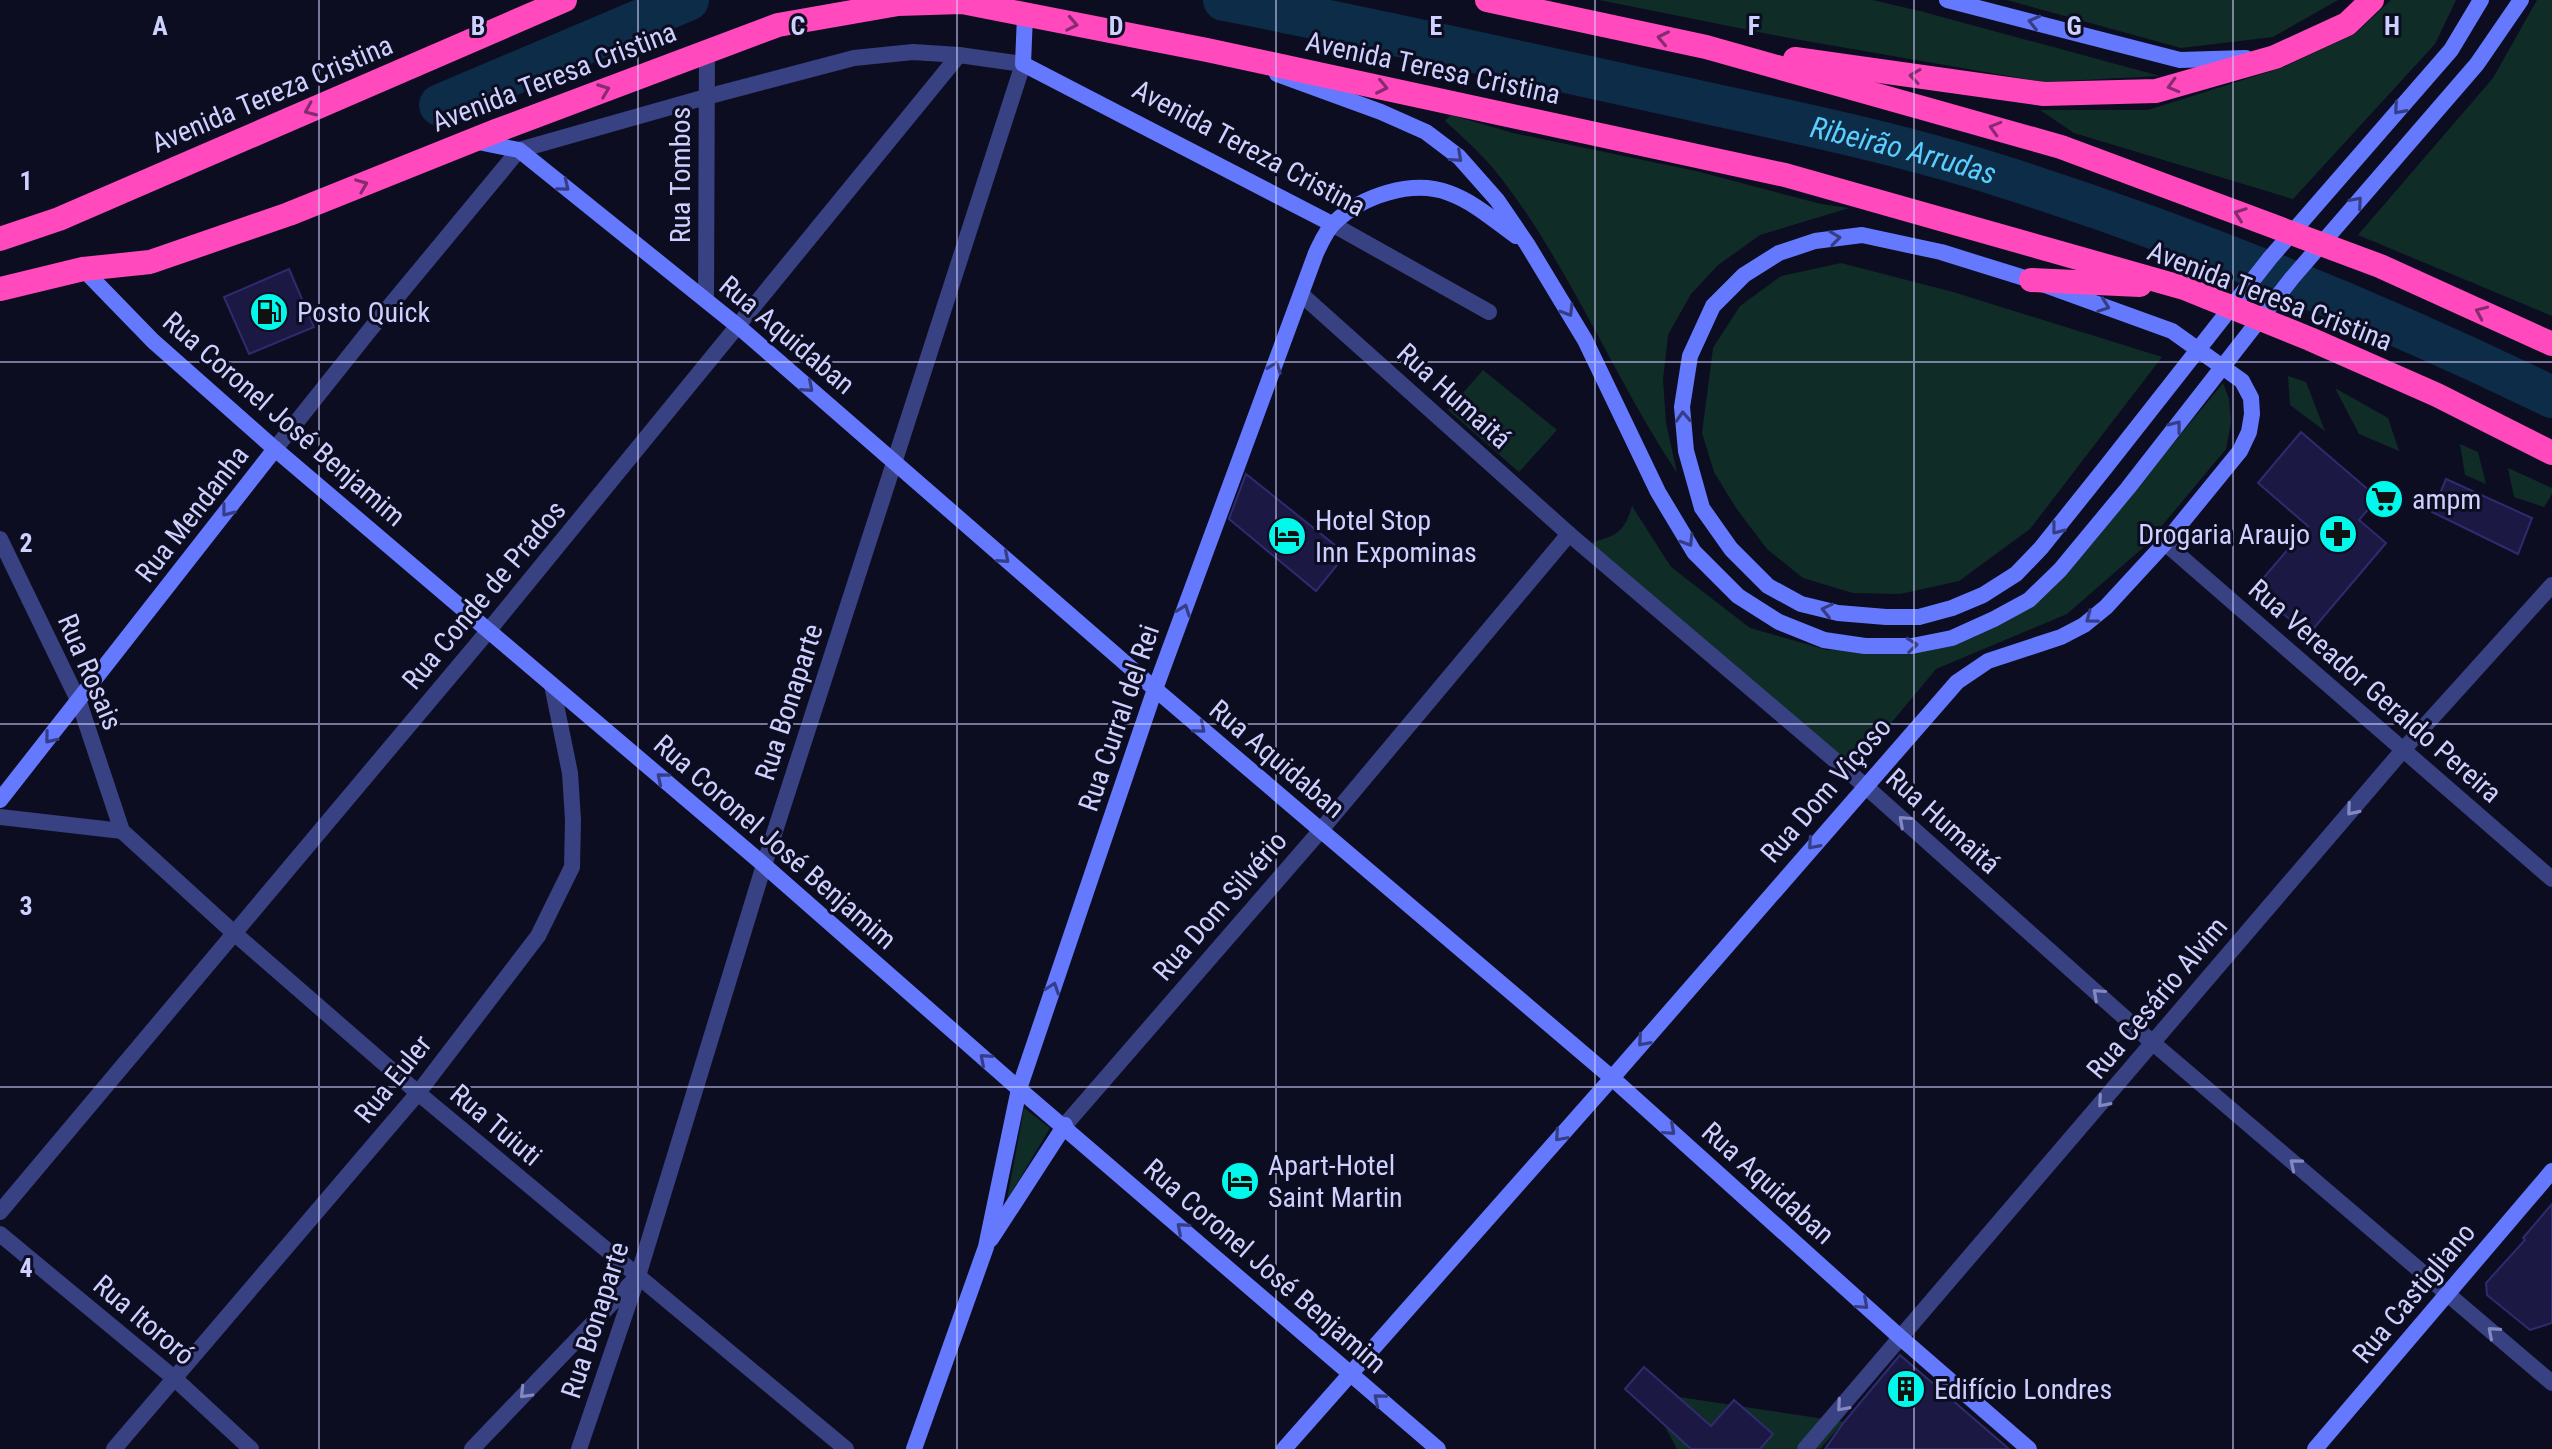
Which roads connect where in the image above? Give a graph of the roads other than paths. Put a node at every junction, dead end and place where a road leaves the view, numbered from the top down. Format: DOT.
graph roads {
  1 [pos="565,0"];
  2 [pos="1487,0"];
  3 [pos="1947,0"];
  4 [pos="2372,0"];
  5 [pos="2481,0"];
  6 [pos="2521,0"];
  7 [pos="1025,15"];
  8 [pos="1706,47"];
  9 [pos="707,50"];
  10 [pos="1207,50"];
  11 [pos="959,55"];
  12 [pos="2275,57"];
  13 [pos="1023,64"];
  14 [pos="706,97"];
  15 [pos="471,141"];
  16 [pos="519,150"];
  17 [pos="1332,224"];
  18 [pos="0,239"];
  19 [pos="1527,244"];
  20 [pos="83,269"];
  21 [pos="2031,280"];
  22 [pos="2184,288"];
  23 [pos="0,289"];
  24 [pos="1302,295"];
  25 [pos="706,300"];
  26 [pos="1489,312"];
  27 [pos="739,327"];
  28 [pos="2552,344"];
  29 [pos="275,449"];
  30 [pos="2552,453"];
  31 [pos="894,462"];
  32 [pos="1569,534"];
  33 [pos="0,539"];
  34 [pos="2165,543"];
  35 [pos="2552,585"];
  36 [pos="489,630"];
  37 [pos="552,685"];
  38 [pos="1155,689"];
  39 [pos="79,702"];
  40 [pos="2403,750"];
  41 [pos="1864,785"];
  42 [pos="0,800"];
  43 [pos="0,817"];
  44 [pos="1321,830"];
  45 [pos="122,831"];
  46 [pos="764,865"];
  47 [pos="2552,879"];
  48 [pos="234,933"];
  49 [pos="2153,1043"];
  50 [pos="1612,1078"];
  51 [pos="1019,1089"];
  52 [pos="418,1093"];
  53 [pos="1065,1125"];
  54 [pos="2552,1171"];
  55 [pos="0,1212"];
  56 [pos="0,1234"];
  57 [pos="986,1247"];
  58 [pos="638,1276"];
  59 [pos="2448,1294"];
  60 [pos="1901,1338"];
  61 [pos="1349,1374"];
  62 [pos="174,1378"];
  63 [pos="2552,1383"];
  64 [pos="114,1449"];
  65 [pos="251,1449"];
  66 [pos="472,1449"];
  67 [pos="579,1449"];
  68 [pos="846,1449"];
  69 [pos="914,1449"];
  70 [pos="1284,1449"];
  71 [pos="1438,1449"];
  72 [pos="1805,1449"];
  73 [pos="2029,1449"];
  74 [pos="2315,1449"];
  1 -- 18 [label="highway, Avenida Tereza Cristina, one-way"];
  8 -- 2 [label="highway, one-way"];
  12 -- 3 [label="street, one-way"];
  4 -- 12 [label="highway"];
  5 -- 21 [label="street, Rua Dom Viçoso, one-way"];
  19 -- 6 [label="street, one-way"];
  7 -- 9 [label="highway, Avenida Teresa Cristina"];
  7 -- 10 [label="highway, Avenida Teresa Cristina, one-way"];
  7 -- 13 [label="street"];
  12 -- 8 [label="highway, one-way"];
  28 -- 8 [label="highway, one-way"];
  9 -- 14 [label="street, Rua Tombos"];
  15 -- 9 [label="highway, Avenida Teresa Cristina, one-way"];
  10 -- 19 [label="street, one-way"];
  10 -- 22 [label="highway, Avenida Teresa Cristina, one-way"];
  11 -- 13 [label="street"];
  11 -- 14 [label="street"];
  11 -- 27 [label="street, Rua Conde de Prados"];
  13 -- 17 [label="street, Avenida Tereza Cristina"];
  13 -- 31 [label="street, Rua Bonaparte"];
  14 -- 16 [label="street"];
  14 -- 25 [label="street, Rua Tombos"];
  15 -- 16 [label="street, Rua Aquidaban"];
  20 -- 15 [label="highway, Avenida Teresa Cristina, one-way"];
  16 -- 25 [label="street, Rua Aquidaban, one-way"];
  16 -- 29 [label="street, Rua Mendanha"];
  17 -- 19 [label="street, Rua Curral del Rei"];
  17 -- 24 [label="street, Rua Curral del Rei"];
  17 -- 26 [label="street, Avenida Tereza Cristina"];
  20 -- 23 [label="highway"];
  20 -- 29 [label="street, Rua Coronel José Benjamim"];
  21 -- 22 [label="highway"];
  21 -- 34 [label="street, Rua Dom Viçoso, one-way"];
  22 -- 30 [label="highway, Avenida Teresa Cristina"];
  24 -- 32 [label="street, Rua Humaitá"];
  38 -- 24 [label="street, Rua Curral del Rei, one-way"];
  25 -- 27 [label="street, Rua Aquidaban"];
  27 -- 31 [label="street, Rua Aquidaban, one-way"];
  27 -- 36 [label="street, Rua Conde de Prados"];
  29 -- 36 [label="street, Rua Coronel José Benjamim"];
  29 -- 39 [label="street, Rua Mendanha, one-way"];
  31 -- 38 [label="street, Rua Aquidaban, one-way"];
  31 -- 46 [label="street, Rua Bonaparte"];
  32 -- 41 [label="street, Rua Humaitá"];
  32 -- 44 [label="street, Rua Dom Silvério"];
  33 -- 39 [label="street, Rua Rosais"];
  34 -- 40 [label="street, Rua Vereador Geraldo Pereira"];
  34 -- 41 [label="street, Rua Dom Viçoso, one-way"];
  35 -- 40 [label="street, Rua Cesário Alvim"];
  36 -- 37 [label="street, Rua Coronel José Benjamim"];
  36 -- 48 [label="street, Rua Conde de Prados"];
  46 -- 37 [label="street, Rua Coronel José Benjamim, one-way"];
  37 -- 52 [label="street, Rua Euler"];
  38 -- 44 [label="street, Rua Aquidaban, one-way"];
  51 -- 38 [label="street, Rua Curral del Rei, one-way"];
  39 -- 42 [label="street, Rua Mendanha, one-way"];
  39 -- 45 [label="street, Rua Rosais"];
  40 -- 47 [label="street, Rua Vereador Geraldo Pereira"];
  40 -- 49 [label="street, Rua Cesário Alvim, one-way"];
  49 -- 41 [label="street, Rua Humaitá, one-way"];
  41 -- 50 [label="street, Rua Dom Viçoso, one-way"];
  43 -- 45 [label="street"];
  44 -- 50 [label="street, Rua Aquidaban"];
  44 -- 53 [label="street, Rua Dom Silvério"];
  45 -- 48 [label="street, Rua Tuiuti"];
  51 -- 46 [label="street, Rua Coronel José Benjamim, one-way"];
  46 -- 58 [label="street, Rua Bonaparte"];
  48 -- 52 [label="street, Rua Tuiuti"];
  48 -- 55 [label="street, Rua Conde de Prados"];
  59 -- 49 [label="street, Rua Humaitá, one-way"];
  49 -- 60 [label="street, Rua Cesário Alvim, one-way"];
  50 -- 60 [label="street, Rua Aquidaban, one-way"];
  50 -- 61 [label="street, Rua Dom Viçoso, one-way"];
  51 -- 53 [label="street, Rua Coronel José Benjamim"];
  51 -- 57 [label="street, Rua Curral del Rei"];
  52 -- 58 [label="street, Rua Tuiuti"];
  52 -- 62 [label="street, Rua Euler"];
  53 -- 57 [label="street, Rua Dom Silvério"];
  61 -- 53 [label="street, Rua Coronel José Benjamim, one-way"];
  54 -- 59 [label="street, Rua Castigliano"];
  56 -- 62 [label="street, Rua Itororó"];
  57 -- 69 [label="street, Rua Curral del Rei"];
  58 -- 66 [label="street, one-way"];
  58 -- 67 [label="street, Rua Bonaparte"];
  58 -- 68 [label="street, Rua Tuiuti"];
  63 -- 59 [label="street, Rua Humaitá, one-way"];
  59 -- 74 [label="street, Rua Castigliano"];
  60 -- 72 [label="street, Rua Cesário Alvim, one-way"];
  60 -- 73 [label="street, Rua Aquidaban"];
  61 -- 70 [label="street, Rua Dom Viçoso"];
  71 -- 61 [label="street, Rua Coronel José Benjamim, one-way"];
  62 -- 64 [label="street, Rua Euler"];
  62 -- 65 [label="street, Rua Itororó"];
}
